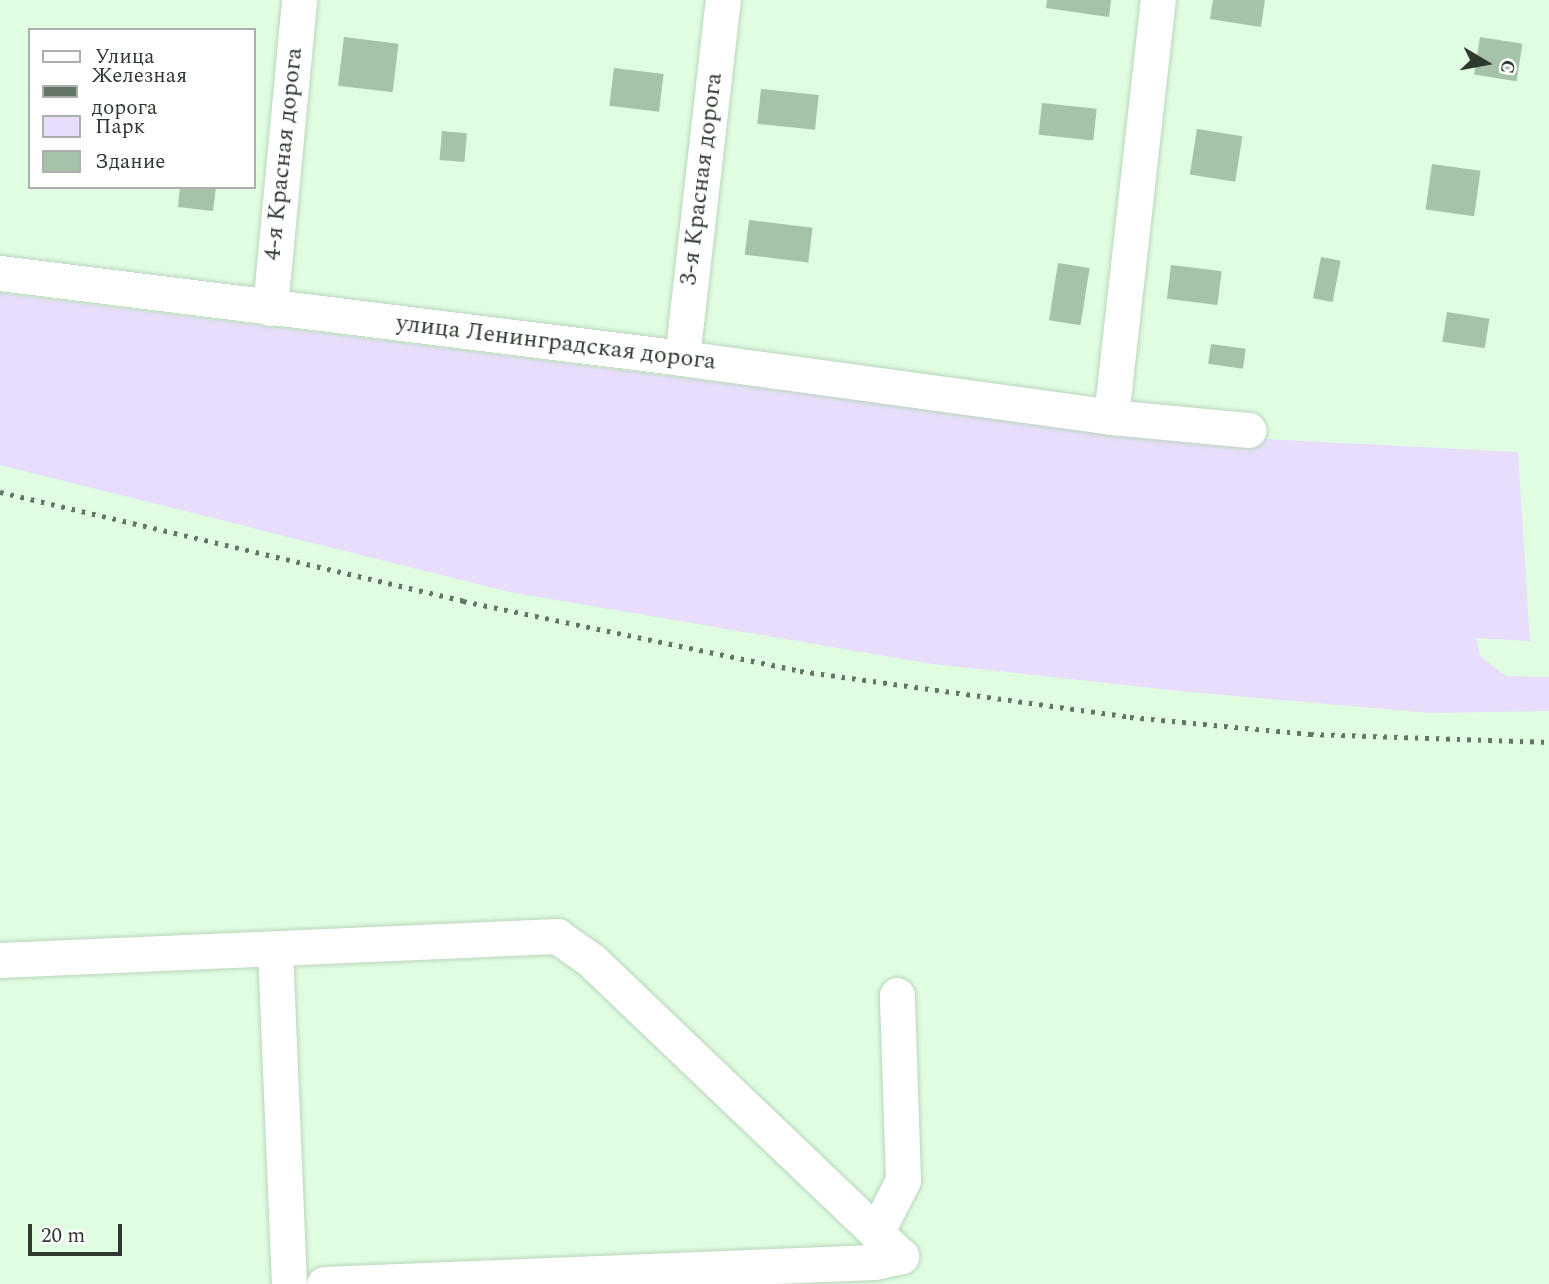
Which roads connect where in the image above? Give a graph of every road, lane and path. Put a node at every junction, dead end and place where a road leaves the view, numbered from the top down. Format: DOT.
graph roads {
  1 [pos="299,0"];
  2 [pos="723,0"];
  3 [pos="1158,0"];
  4 [pos="0,272"];
  5 [pos="270,308"];
  6 [pos="682,358"];
  7 [pos="1111,417"];
  8 [pos="1248,430"];
  9 [pos="275,950"];
  10 [pos="0,960"];
  11 [pos="897,995"];
  12 [pos="876,1233"];
  13 [pos="289,1284"];
  14 [pos="324,1284"];
  1 -- 5 [label="street, 4-я Красная дорога"];
  2 -- 6 [label="street, 3-я Красная дорога"];
  3 -- 7 [label="street"];
  4 -- 5 [label="street, улица Ленинградская дорога"];
  5 -- 6 [label="street, улица Ленинградская дорога"];
  6 -- 7 [label="street, улица Ленинградская дорога"];
  7 -- 8 [label="street, улица Ленинградская дорога"];
  9 -- 10 [label="street"];
  9 -- 12 [label="street"];
  9 -- 13 [label="street"];
  11 -- 12 [label="street"];
  12 -- 14 [label="street"];
}
